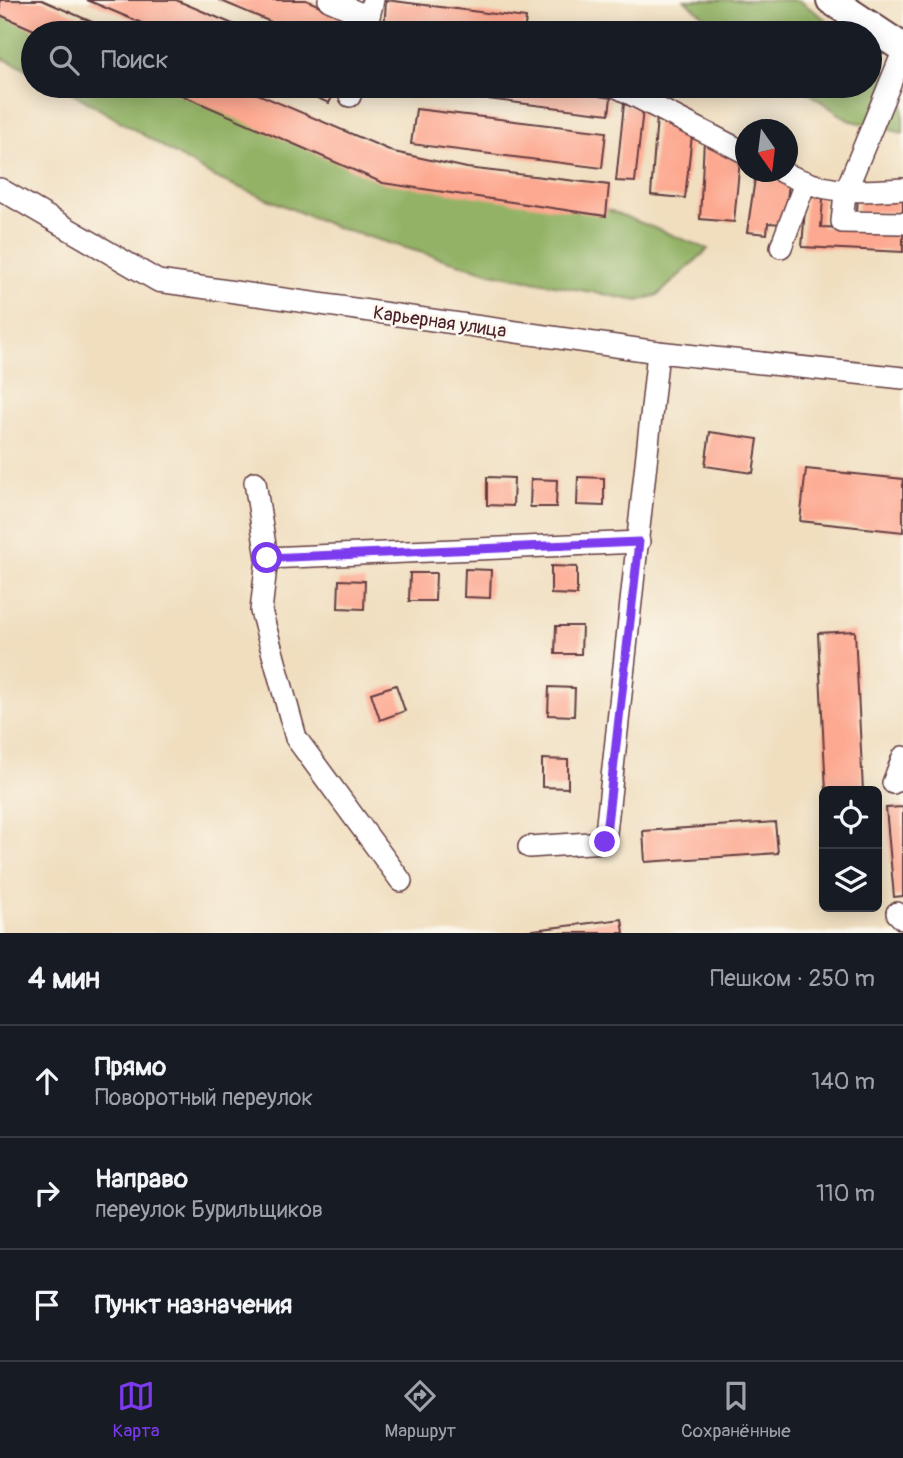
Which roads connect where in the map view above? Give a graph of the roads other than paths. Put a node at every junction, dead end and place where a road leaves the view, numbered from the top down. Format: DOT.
graph roads {
  1 [pos="329,0"];
  2 [pos="831,0"];
  3 [pos="369,17"];
  4 [pos="861,21"];
  5 [pos="882,35"];
  6 [pos="903,50"];
  7 [pos="638,98"];
  8 [pos="735,147"];
  9 [pos="798,180"];
  10 [pos="805,183"];
  11 [pos="0,189"];
  12 [pos="903,189"];
  13 [pos="845,192"];
  14 [pos="903,223"];
  15 [pos="781,247"];
  16 [pos="658,352"];
  17 [pos="903,378"];
  18 [pos="255,482"];
  19 [pos="639,542"];
  20 [pos="267,558"];
  21 [pos="903,757"];
  22 [pos="893,783"];
  23 [pos="528,847"];
  24 [pos="401,881"];
  1 -- 3 [label="street"];
  2 -- 4 [label="main road"];
  5 -- 6 [label="main road"];
  6 -- 13 [label="street"];
  7 -- 8 [label="street"];
  9 -- 10 [label="street"];
  10 -- 13 [label="street"];
  10 -- 15 [label="street"];
  11 -- 16 [label="street, Карьерная улица"];
  12 -- 13 [label="street"];
  13 -- 14 [label="street"];
  16 -- 17 [label="street, Карьерная улица"];
  16 -- 19 [label="street"];
  18 -- 20 [label="street"];
  19 -- 20 [label="street"];
  19 -- 23 [label="street"];
  20 -- 24 [label="street"];
  21 -- 22 [label="street"];
}
